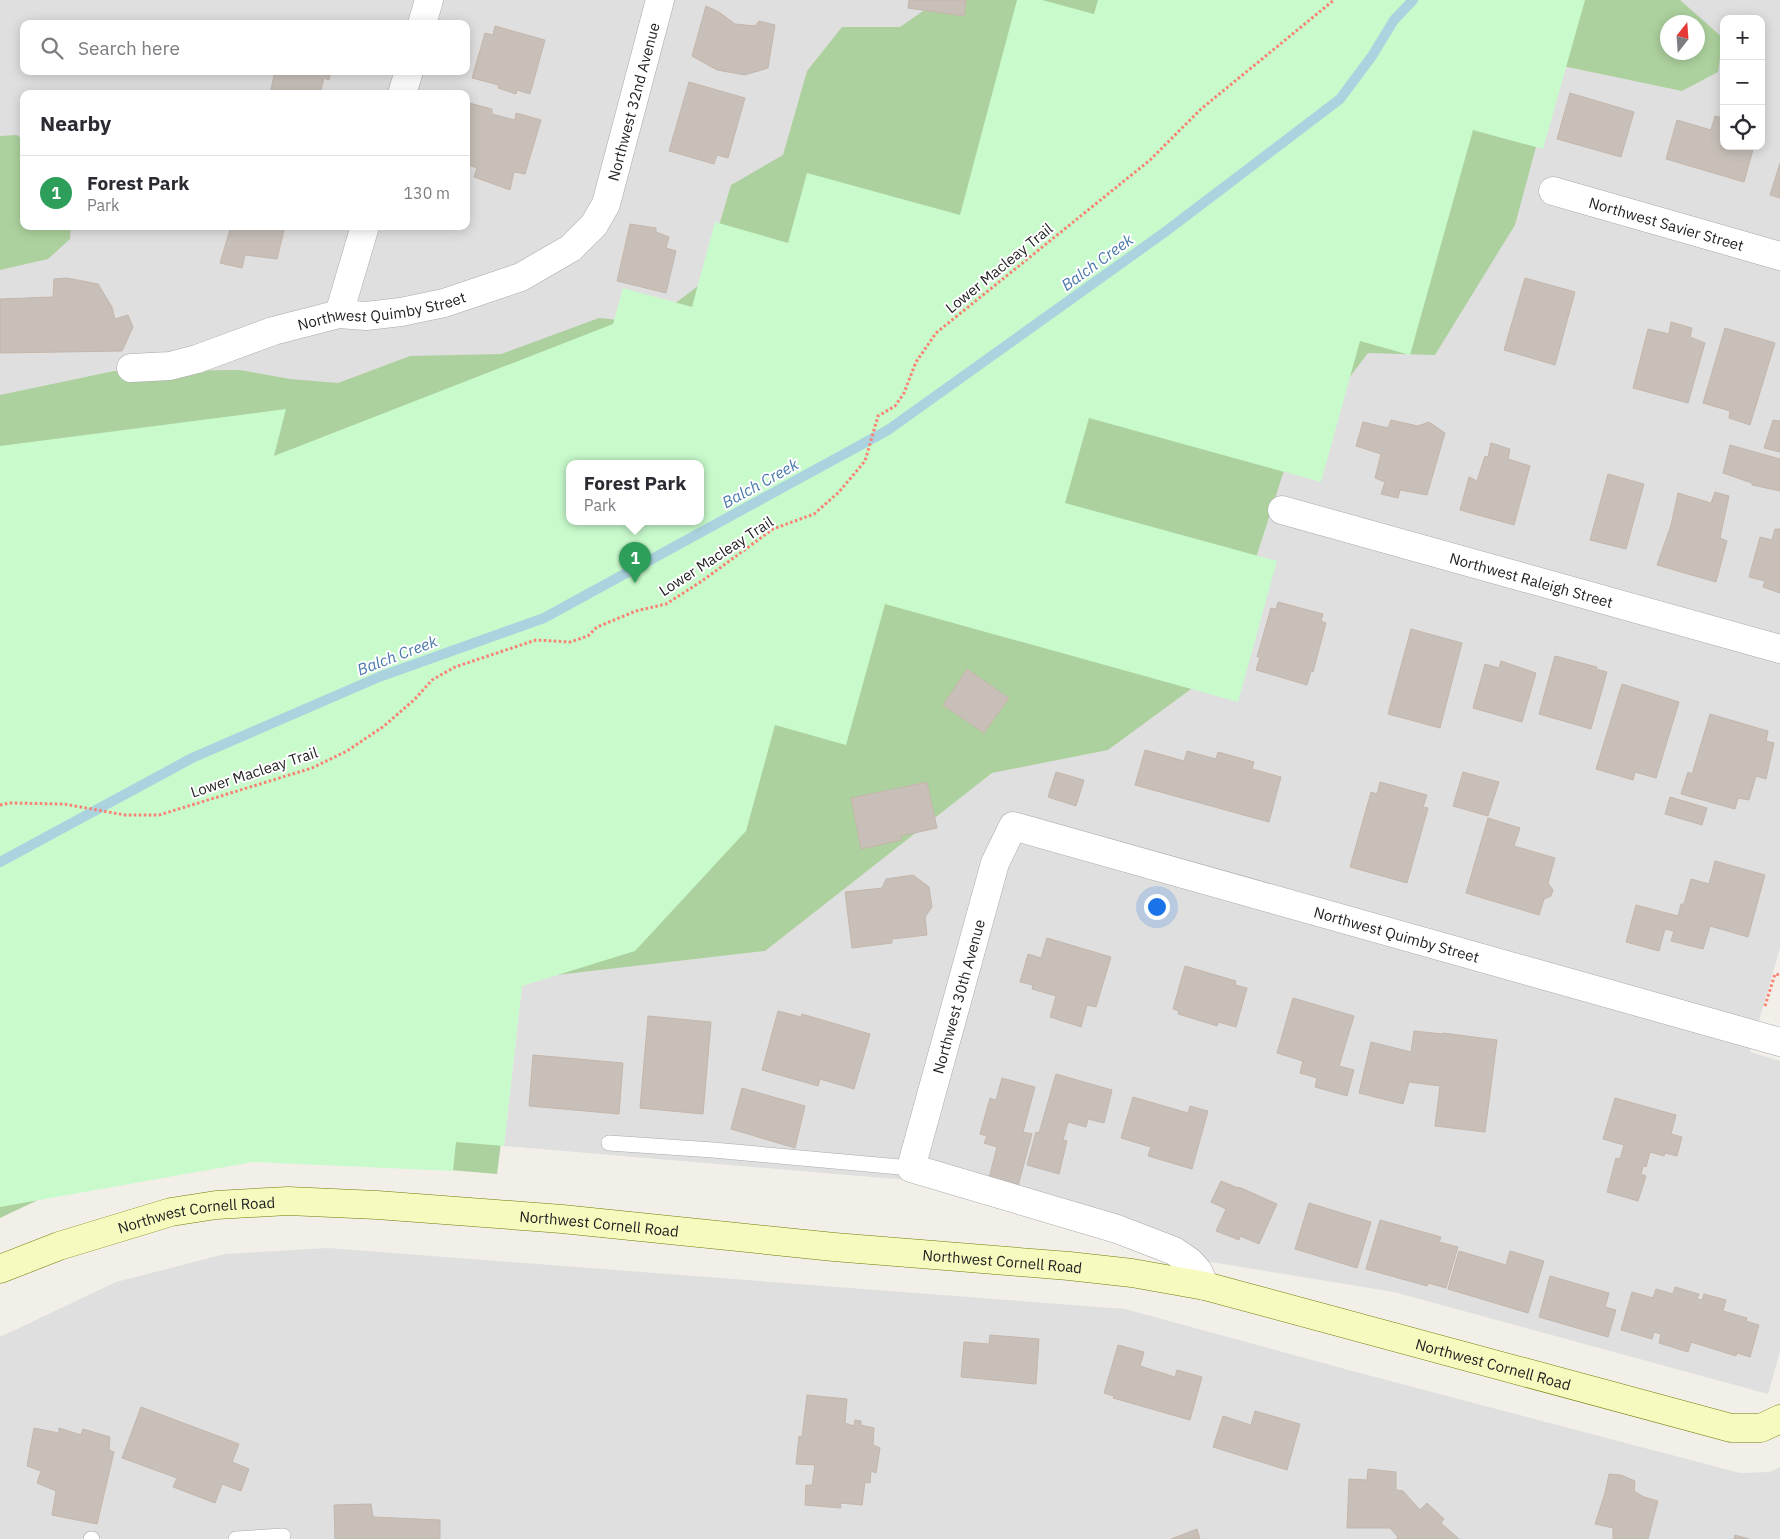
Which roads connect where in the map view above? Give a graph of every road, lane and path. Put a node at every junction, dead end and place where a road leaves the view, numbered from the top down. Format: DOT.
graph roads {
  1 [pos="429,0"];
  2 [pos="660,0"];
  3 [pos="1334,0"];
  4 [pos="423,20"];
  5 [pos="408,75"];
  6 [pos="403,90"];
  7 [pos="1553,191"];
  8 [pos="606,204"];
  9 [pos="364,230"];
  10 [pos="1780,256"];
  11 [pos="340,314"];
  12 [pos="131,368"];
  13 [pos="1282,510"];
  14 [pos="1780,649"];
  15 [pos="0,805"];
  16 [pos="1013,826"];
  17 [pos="1780,975"];
  18 [pos="1768,1039"];
  19 [pos="609,1143"];
  20 [pos="911,1168"];
  21 [pos="0,1269"];
  22 [pos="1204,1286"];
  23 [pos="1780,1419"];
  24 [pos="283,1536"];
  25 [pos="236,1539"];
  1 -- 4 [label="street"];
  2 -- 8 [label="street, Northwest 32nd Avenue"];
  3 -- 15 [label="path, Lower Macleay Trail"];
  5 -- 6 [label="street"];
  7 -- 10 [label="street, Northwest Savier Street"];
  8 -- 11 [label="street, Northwest Quimby Street"];
  9 -- 11 [label="street"];
  11 -- 12 [label="street, Northwest Quimby Street"];
  13 -- 14 [label="street, Northwest Raleigh Street"];
  16 -- 18 [label="street, Northwest Quimby Street"];
  16 -- 20 [label="street, Northwest 30th Avenue"];
  17 -- 18 [label="path"];
  19 -- 20 [label="lane"];
  20 -- 22 [label="street"];
  21 -- 22 [label="main road, Northwest Cornell Road"];
  22 -- 23 [label="main road, Northwest Cornell Road"];
  24 -- 25 [label="lane"];
}
